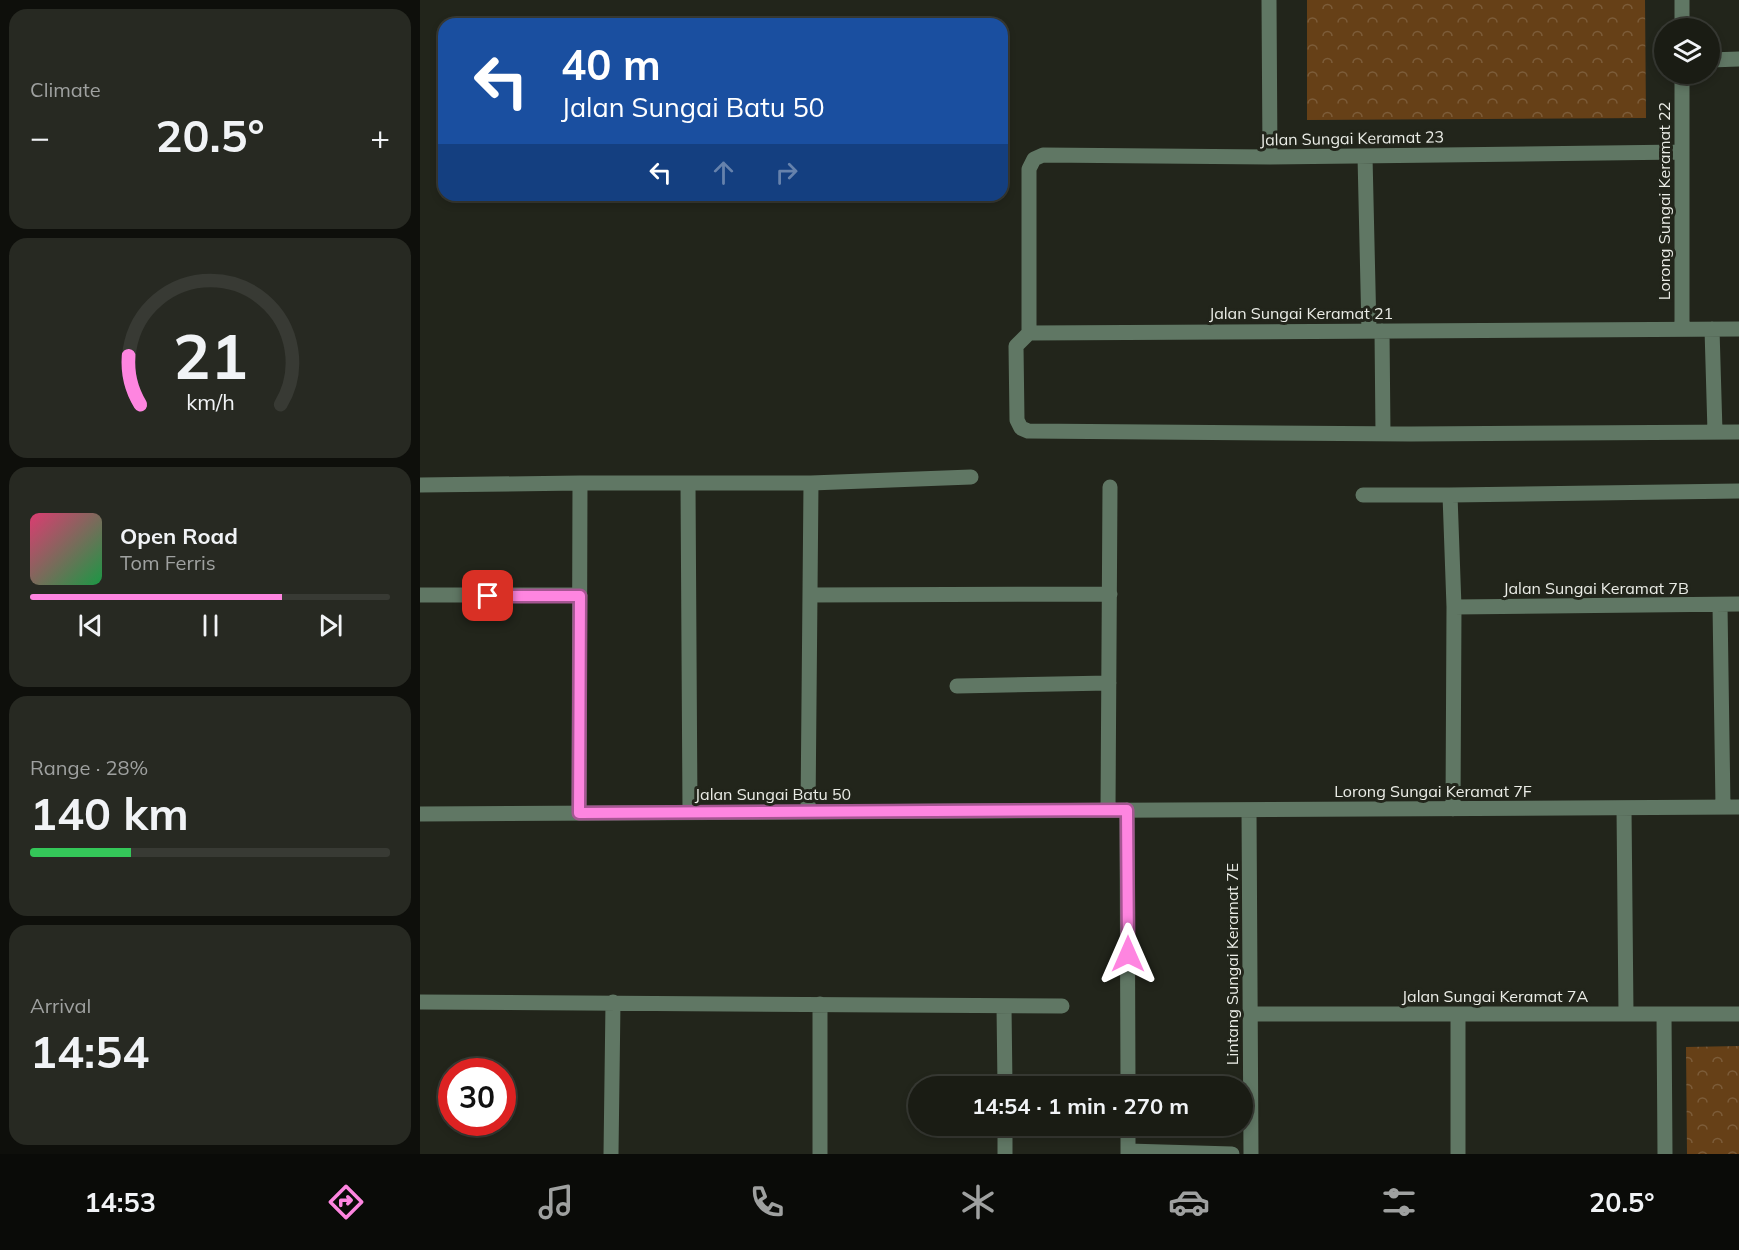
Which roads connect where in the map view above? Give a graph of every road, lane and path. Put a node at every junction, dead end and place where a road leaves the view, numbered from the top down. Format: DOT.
graph roads {
  1 [pos="1269,0"];
  2 [pos="1682,0"];
  3 [pos="1682,18"];
  4 [pos="1739,59"];
  5 [pos="1720,60"];
  6 [pos="1682,84"];
  7 [pos="1682,152"];
  8 [pos="1365,156"];
  9 [pos="1270,157"];
  10 [pos="1739,328"];
  11 [pos="1682,329"];
  12 [pos="1712,329"];
  13 [pos="1375,331"];
  14 [pos="1029,333"];
  15 [pos="1715,432"];
  16 [pos="1739,432"];
  17 [pos="1383,434"];
  18 [pos="971,477"];
  19 [pos="580,483"];
  20 [pos="688,483"];
  21 [pos="811,483"];
  22 [pos="420,485"];
  23 [pos="1110,487"];
  24 [pos="1739,491"];
  25 [pos="1363,495"];
  26 [pos="1450,495"];
  27 [pos="1110,594"];
  28 [pos="810,595"];
  29 [pos="420,596"];
  30 [pos="580,596"];
  31 [pos="1739,604"];
  32 [pos="1720,605"];
  33 [pos="1454,607"];
  34 [pos="1109,683"];
  35 [pos="957,686"];
  36 [pos="1731,807"];
  37 [pos="1624,808"];
  38 [pos="1453,809"];
  39 [pos="1108,810"];
  40 [pos="1127,810"];
  41 [pos="1249,810"];
  42 [pos="690,812"];
  43 [pos="808,812"];
  44 [pos="579,813"];
  45 [pos="420,814"];
  46 [pos="420,1002"];
  47 [pos="613,1002"];
  48 [pos="820,1004"];
  49 [pos="1004,1006"];
  50 [pos="1062,1006"];
  51 [pos="1251,1014"];
  52 [pos="1458,1014"];
  53 [pos="1626,1014"];
  54 [pos="1664,1014"];
  55 [pos="1739,1014"];
  56 [pos="1005,1076"];
  57 [pos="1128,1076"];
  58 [pos="1005,1136"];
  59 [pos="1128,1136"];
  60 [pos="1128,1153"];
  61 [pos="611,1154"];
  62 [pos="820,1154"];
  63 [pos="1005,1154"];
  64 [pos="1232,1154"];
  65 [pos="1251,1154"];
  66 [pos="1458,1154"];
  67 [pos="1665,1154"];
  1 -- 9 [label="street"];
  2 -- 3 [label="street"];
  4 -- 5 [label="street"];
  6 -- 7 [label="street, Lorong Sungai Keramat 22"];
  7 -- 8 [label="street, Jalan Sungai Keramat 23"];
  7 -- 11 [label="street, Lorong Sungai Keramat 22"];
  8 -- 9 [label="street, Jalan Sungai Keramat 23"];
  8 -- 13 [label="street"];
  9 -- 14 [label="street, Jalan Sungai Keramat 23"];
  10 -- 12 [label="street, Jalan Sungai Keramat 21"];
  11 -- 12 [label="street, Jalan Sungai Keramat 21"];
  11 -- 13 [label="street, Jalan Sungai Keramat 21"];
  12 -- 15 [label="street"];
  13 -- 14 [label="street, Jalan Sungai Keramat 21"];
  13 -- 17 [label="street"];
  14 -- 17 [label="street"];
  15 -- 16 [label="street"];
  15 -- 17 [label="street"];
  18 -- 21 [label="street"];
  19 -- 20 [label="street"];
  19 -- 22 [label="street"];
  19 -- 30 [label="street"];
  20 -- 21 [label="street"];
  20 -- 42 [label="street"];
  21 -- 28 [label="street"];
  23 -- 27 [label="street"];
  24 -- 26 [label="street"];
  25 -- 26 [label="street"];
  26 -- 33 [label="street"];
  27 -- 28 [label="street"];
  27 -- 34 [label="street"];
  28 -- 43 [label="street"];
  29 -- 30 [label="street"];
  30 -- 44 [label="street"];
  31 -- 32 [label="street, Jalan Sungai Keramat 7B"];
  32 -- 33 [label="street, Jalan Sungai Keramat 7B"];
  32 -- 36 [label="street"];
  33 -- 38 [label="street"];
  34 -- 35 [label="street"];
  34 -- 39 [label="street"];
  36 -- 37 [label="street, Lorong Sungai Keramat 7F"];
  37 -- 38 [label="street, Lorong Sungai Keramat 7F"];
  37 -- 53 [label="street"];
  38 -- 41 [label="street, Lorong Sungai Keramat 7F"];
  39 -- 40 [label="street, Jalan Sungai Batu 50"];
  39 -- 43 [label="street, Jalan Sungai Batu 50"];
  40 -- 41 [label="street, Lorong Sungai Keramat 7F"];
  40 -- 57 [label="street"];
  41 -- 51 [label="street, Lintang Sungai Keramat 7E"];
  42 -- 43 [label="street, Jalan Sungai Batu 50"];
  42 -- 44 [label="street, Jalan Sungai Batu 50"];
  44 -- 45 [label="street, Jalan Sungai Batu 50"];
  46 -- 47 [label="street"];
  47 -- 48 [label="street"];
  47 -- 61 [label="street"];
  48 -- 49 [label="street"];
  48 -- 62 [label="street"];
  49 -- 50 [label="street"];
  49 -- 56 [label="street"];
  51 -- 52 [label="street, Jalan Sungai Keramat 7A"];
  51 -- 65 [label="street, Lintang Sungai Keramat 7E"];
  52 -- 53 [label="street, Jalan Sungai Keramat 7A"];
  52 -- 66 [label="street"];
  53 -- 54 [label="street, Jalan Sungai Keramat 7A"];
  54 -- 55 [label="street, Jalan Sungai Keramat 7A"];
  54 -- 67 [label="street"];
  58 -- 63 [label="street"];
  59 -- 60 [label="street"];
  60 -- 64 [label="street"];
}
